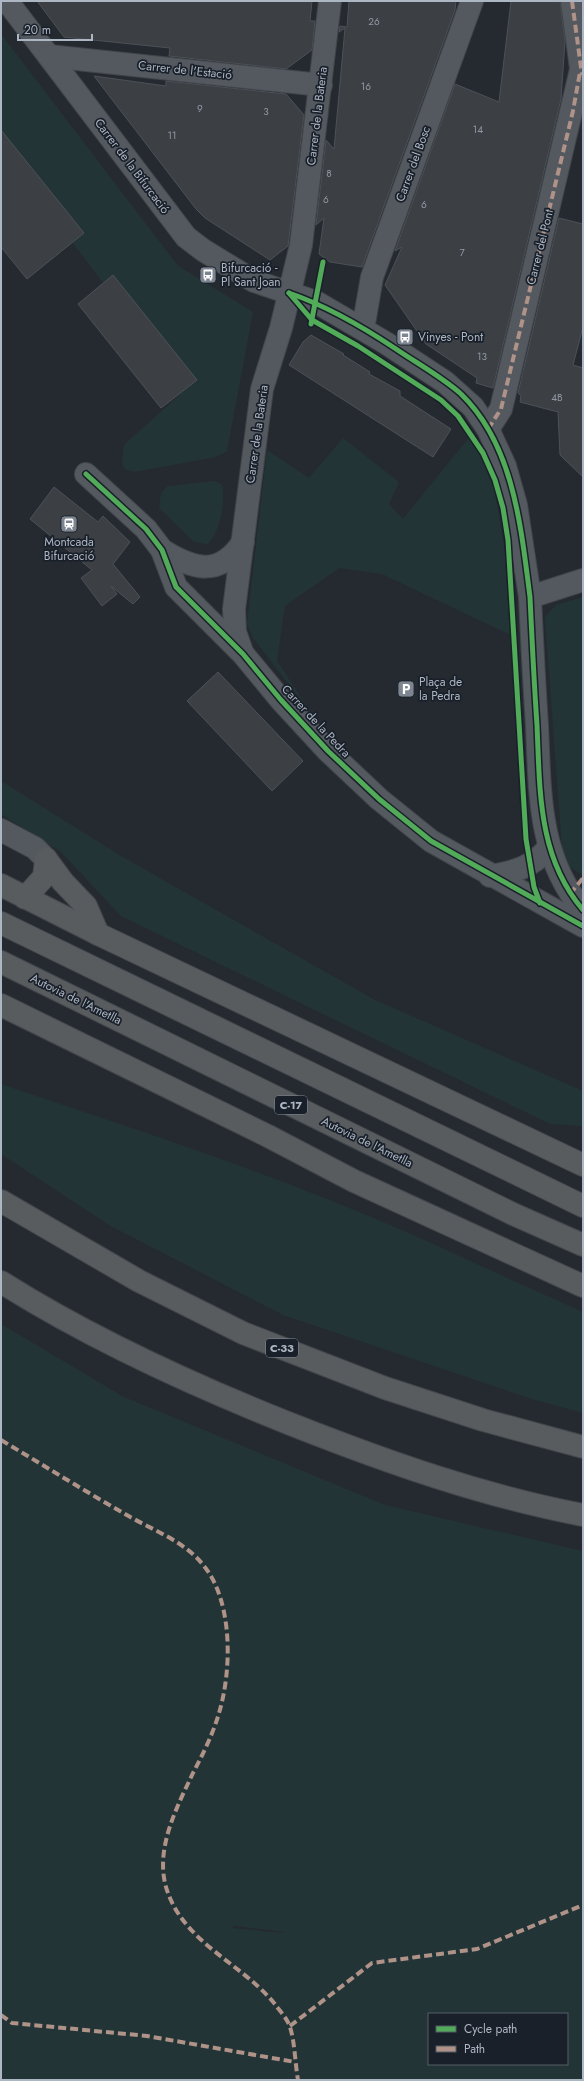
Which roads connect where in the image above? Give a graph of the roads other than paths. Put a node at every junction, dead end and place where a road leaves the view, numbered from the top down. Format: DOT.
graph roads {
  1 [pos="7,1"];
  2 [pos="330,1"];
  3 [pos="472,1"];
  4 [pos="572,1"];
  5 [pos="49,56"];
  6 [pos="582,71"];
  7 [pos="321,84"];
  8 [pos="289,292"];
  9 [pos="362,329"];
  10 [pos="488,429"];
  11 [pos="86,474"];
  12 [pos="243,542"];
  13 [pos="162,550"];
  14 [pos="583,580"];
  15 [pos="530,597"];
  16 [pos="243,654"];
  17 [pos="1,830"];
  18 [pos="549,847"];
  19 [pos="46,859"];
  20 [pos="490,876"];
  21 [pos="1,885"];
  22 [pos="25,898"];
  23 [pos="576,902"];
  24 [pos="540,903"];
  25 [pos="1,923"];
  26 [pos="583,926"];
  27 [pos="98,934"];
  28 [pos="1,962"];
  29 [pos="1,1005"];
  30 [pos="583,1164"];
  31 [pos="1,1201"];
  32 [pos="583,1206"];
  33 [pos="583,1244"];
  34 [pos="1,1282"];
  35 [pos="583,1286"];
  36 [pos="583,1447"];
  37 [pos="583,1515"];
  1 -- 5 [label="street, Carrer de la Bifurcació"];
  2 -- 7 [label="street, Carrer de la Bateria"];
  3 -- 9 [label="street, Carrer del Bosc"];
  4 -- 6 [label="street, Carrer del Pont"];
  5 -- 7 [label="street, Carrer de l'Estació"];
  5 -- 8 [label="street, Carrer de la Bifurcació"];
  6 -- 10 [label="street, Carrer del Pont"];
  7 -- 8 [label="street, Carrer de la Bateria"];
  8 -- 9 [label="street, Carrer de la Bifurcació"];
  8 -- 12 [label="street, Carrer de la Bateria"];
  9 -- 10 [label="street, Carrer de la Bifurcació"];
  10 -- 15 [label="street, Carrer de la Bifurcació"];
  11 -- 13 [label="street, Carrer de la Pedra"];
  12 -- 13 [label="street, Carrer de la Pedra"];
  12 -- 16 [label="street, Carrer de la Bateria"];
  13 -- 16 [label="street, Carrer de la Pedra"];
  14 -- 15 [label="street"];
  15 -- 18 [label="street, Carrer de la Bifurcació"];
  16 -- 20 [label="street, Carrer de la Pedra"];
  17 -- 19 [label="street"];
  18 -- 20 [label="street"];
  18 -- 23 [label="street, Carrer de la Bifurcació"];
  19 -- 22 [label="highway"];
  19 -- 27 [label="highway"];
  20 -- 24 [label="street, Carrer de la Pedra"];
  21 -- 22 [label="highway"];
  22 -- 27 [label="highway"];
  23 -- 24 [label="street"];
  24 -- 26 [label="street, Carrer de la Pedra"];
  25 -- 32 [label="highway"];
  27 -- 30 [label="highway"];
  28 -- 33 [label="highway, Autovia de l'Ametlla / C-17"];
  29 -- 35 [label="highway"];
  31 -- 36 [label="highway, C-33"];
  34 -- 37 [label="highway"];
}
